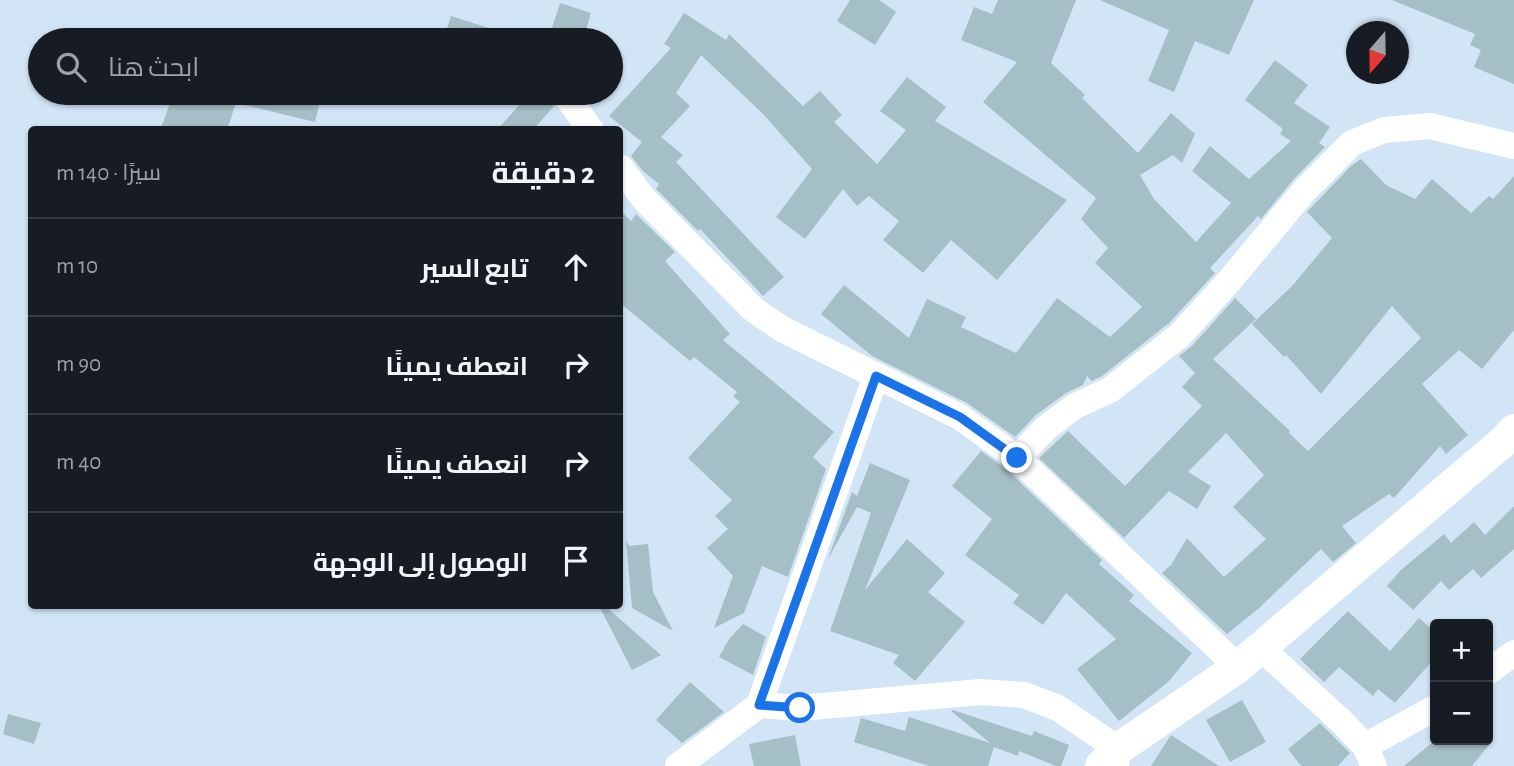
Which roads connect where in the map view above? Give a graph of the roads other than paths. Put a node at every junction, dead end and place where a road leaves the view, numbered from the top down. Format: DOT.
graph roads {
  1 [pos="573,105"];
  2 [pos="588,126"];
  3 [pos="1514,146"];
  4 [pos="623,171"];
  5 [pos="876,376"];
  6 [pos="1514,430"];
  7 [pos="1017,458"];
  8 [pos="1514,653"];
  9 [pos="1249,658"];
  10 [pos="1493,668"];
  11 [pos="759,705"];
  12 [pos="1430,712"];
  13 [pos="1370,756"];
  14 [pos="1112,760"];
  15 [pos="678,766"];
  1 -- 2 [label="street"];
  3 -- 7 [label="street"];
  4 -- 5 [label="street"];
  5 -- 7 [label="street"];
  5 -- 11 [label="street"];
  6 -- 9 [label="street"];
  7 -- 9 [label="street"];
  8 -- 10 [label="street"];
  9 -- 13 [label="street"];
  9 -- 14 [label="street"];
  11 -- 14 [label="street"];
  11 -- 15 [label="street"];
  12 -- 13 [label="street"];
}
